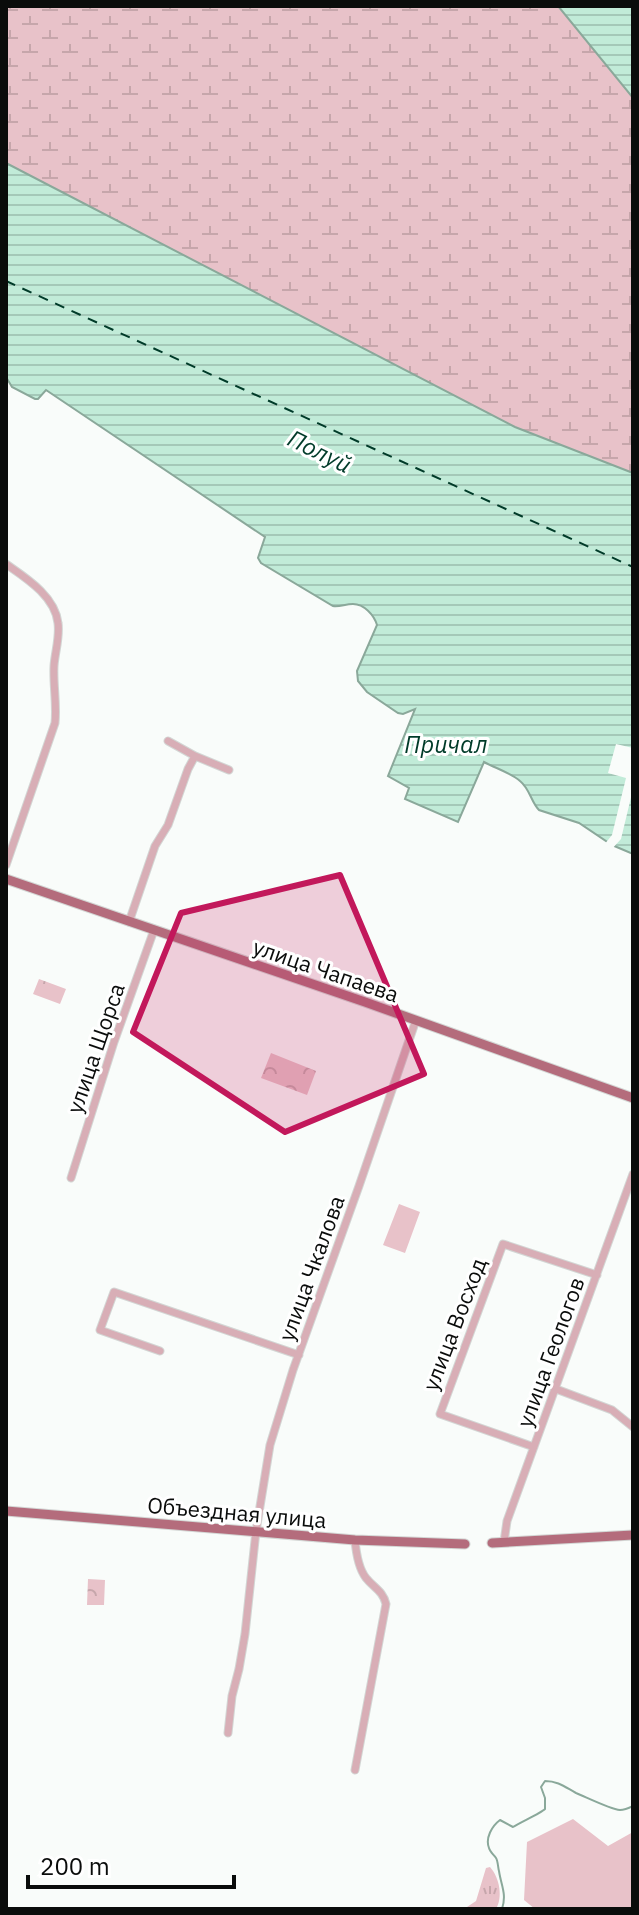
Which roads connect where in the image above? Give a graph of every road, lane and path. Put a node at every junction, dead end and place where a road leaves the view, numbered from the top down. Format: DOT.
graph roads {
  1 [pos="6,564"];
  2 [pos="168,741"];
  3 [pos="195,756"];
  4 [pos="229,770"];
  5 [pos="6,865"];
  6 [pos="6,879"];
  7 [pos="129,922"];
  8 [pos="154,930"];
  9 [pos="416,1020"];
  10 [pos="633,1098"];
  11 [pos="633,1174"];
  12 [pos="71,1178"];
  13 [pos="597,1275"];
  14 [pos="160,1351"];
  15 [pos="299,1355"];
  16 [pos="556,1389"];
  17 [pos="633,1427"];
  18 [pos="534,1447"];
  19 [pos="6,1511"];
  20 [pos="256,1531"];
  21 [pos="633,1535"];
  22 [pos="355,1540"];
  23 [pos="504,1542"];
  24 [pos="492,1543"];
  25 [pos="465,1544"];
  26 [pos="228,1733"];
  27 [pos="355,1770"];
  1 -- 5 [label="street"];
  2 -- 3 [label="street"];
  3 -- 4 [label="street"];
  3 -- 7 [label="street"];
  6 -- 7 [label="main road, улица Чапаева"];
  7 -- 8 [label="main road, улица Чапаева"];
  8 -- 9 [label="main road, улица Чапаева"];
  8 -- 12 [label="street, улица Щорса"];
  9 -- 10 [label="main road, улица Чапаева"];
  9 -- 15 [label="street, улица Чкалова"];
  11 -- 13 [label="street, улица Геологов"];
  13 -- 16 [label="street, улица Геологов"];
  13 -- 18 [label="street, улица Восход"];
  14 -- 15 [label="street"];
  15 -- 20 [label="street, улица Чкалова"];
  16 -- 17 [label="street"];
  16 -- 18 [label="street, улица Геологов"];
  18 -- 23 [label="street, улица Геологов"];
  19 -- 20 [label="main road, Объездная улица"];
  20 -- 22 [label="main road, Объездная улица"];
  20 -- 26 [label="street, улица Чкалова"];
  21 -- 23 [label="main road"];
  22 -- 25 [label="main road, Объездная улица"];
  22 -- 27 [label="street"];
  23 -- 24 [label="main road"];
}
